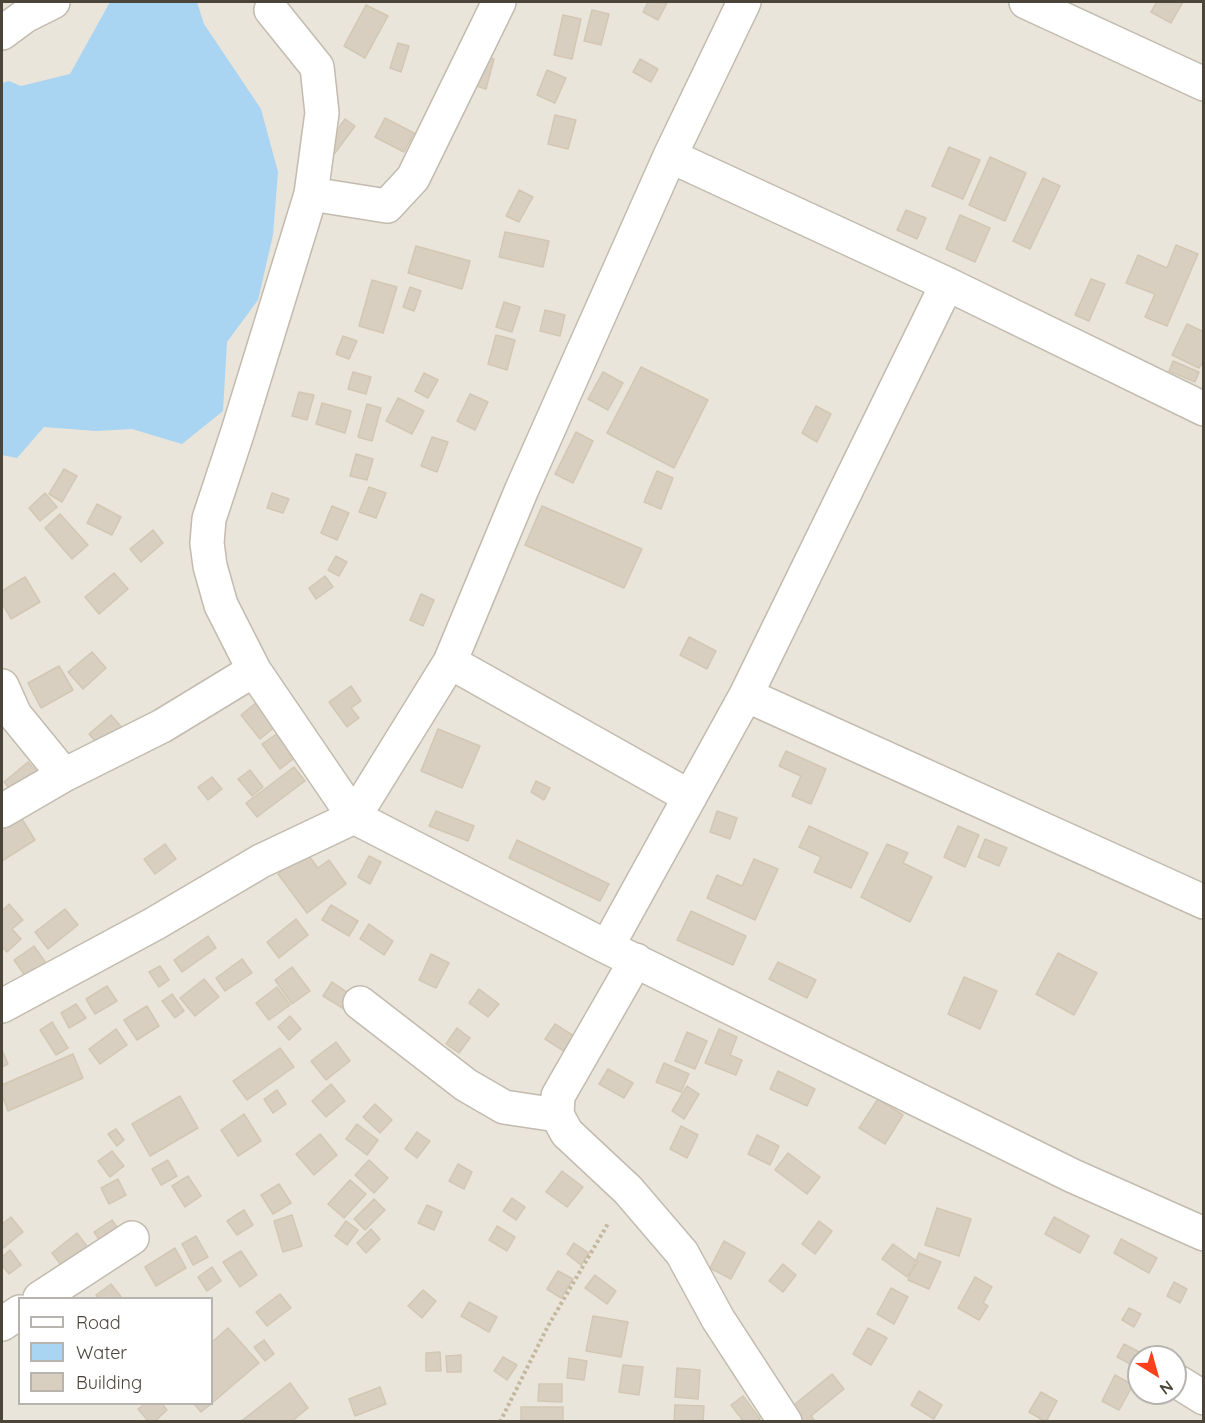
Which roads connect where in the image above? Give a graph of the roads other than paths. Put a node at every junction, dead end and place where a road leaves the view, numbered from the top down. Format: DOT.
graph roads {
  1 [pos="53,2"];
  2 [pos="499,2"];
  3 [pos="744,2"];
  4 [pos="1026,2"];
  5 [pos="270,4"];
  6 [pos="2,33"];
  7 [pos="1203,84"];
  8 [pos="670,156"];
  9 [pos="311,194"];
  10 [pos="947,284"];
  11 [pos="1203,409"];
  12 [pos="450,662"];
  13 [pos="254,670"];
  14 [pos="2,686"];
  15 [pos="746,694"];
  16 [pos="63,775"];
  17 [pos="690,797"];
  18 [pos="2,811"];
  19 [pos="354,817"];
  20 [pos="1203,902"];
  21 [pos="607,947"];
  22 [pos="636,960"];
  23 [pos="360,1003"];
  24 [pos="2,1006"];
  25 [pos="557,1115"];
  26 [pos="1203,1233"];
  27 [pos="132,1238"];
  28 [pos="43,1297"];
  29 [pos="18,1313"];
  30 [pos="2,1324"];
  31 [pos="1187,1388"];
  32 [pos="1203,1398"];
  33 [pos="785,1422"];
  1 -- 6 [label="street"];
  2 -- 9 [label="street"];
  3 -- 8 [label="street"];
  4 -- 7 [label="street"];
  5 -- 9 [label="street"];
  8 -- 10 [label="street"];
  8 -- 12 [label="street"];
  9 -- 13 [label="street"];
  10 -- 11 [label="street"];
  10 -- 15 [label="street"];
  12 -- 17 [label="street"];
  12 -- 19 [label="street"];
  13 -- 16 [label="street"];
  13 -- 19 [label="street"];
  14 -- 16 [label="street"];
  15 -- 17 [label="street"];
  15 -- 20 [label="street"];
  16 -- 18 [label="street"];
  17 -- 21 [label="street"];
  19 -- 21 [label="street"];
  19 -- 24 [label="street"];
  21 -- 22 [label="street"];
  22 -- 25 [label="street"];
  22 -- 26 [label="street"];
  23 -- 25 [label="street"];
  25 -- 33 [label="street"];
  27 -- 28 [label="street"];
  29 -- 30 [label="street"];
  31 -- 32 [label="street"];
}
